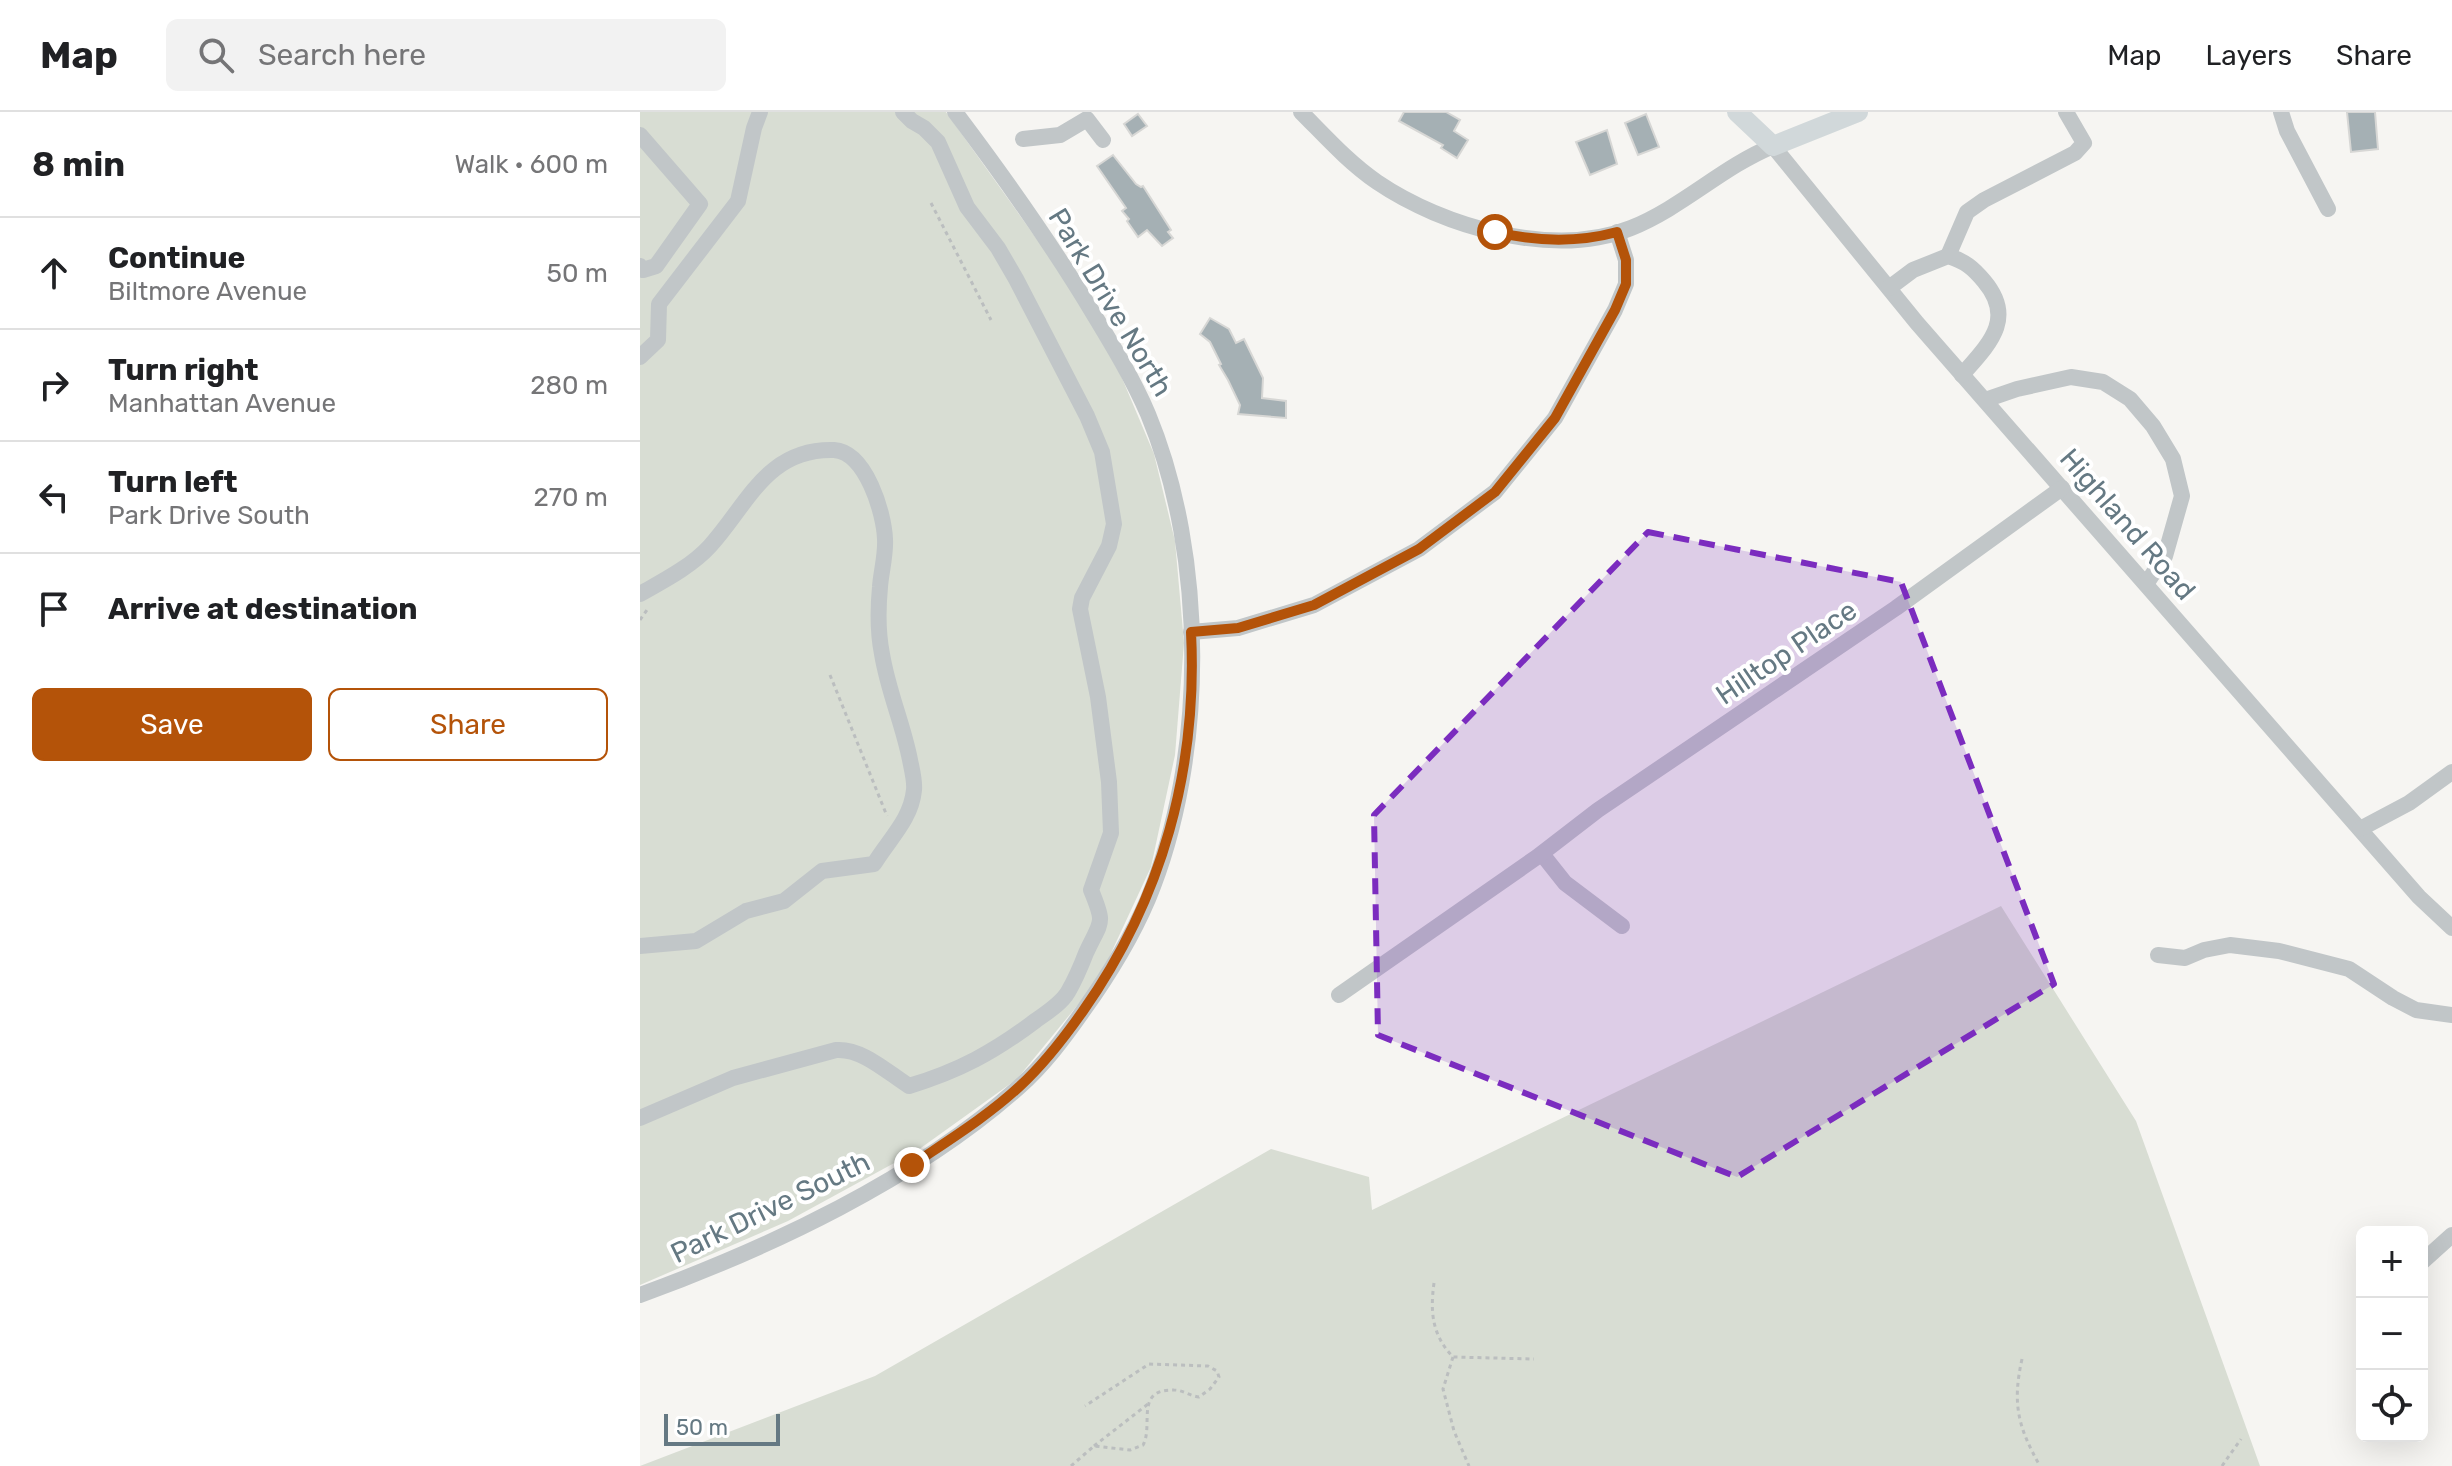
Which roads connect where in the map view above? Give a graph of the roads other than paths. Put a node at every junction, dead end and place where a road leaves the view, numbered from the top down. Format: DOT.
graph roads {
  1 [pos="760,112"];
  2 [pos="903,112"];
  3 [pos="955,112"];
  4 [pos="1301,112"];
  5 [pos="1737,112"];
  6 [pos="1858,112"];
  7 [pos="2066,112"];
  8 [pos="2281,112"];
  9 [pos="640,135"];
  10 [pos="1023,139"];
  11 [pos="1103,140"];
  12 [pos="1773,146"];
  13 [pos="2328,209"];
  14 [pos="1617,232"];
  15 [pos="1948,256"];
  16 [pos="640,266"];
  17 [pos="1889,288"];
  18 [pos="640,357"];
  19 [pos="1962,375"];
  20 [pos="1985,400"];
  21 [pos="2062,488"];
  22 [pos="2146,584"];
  23 [pos="640,594"];
  24 [pos="1191,632"];
  25 [pos="2452,772"];
  26 [pos="2360,829"];
  27 [pos="1540,855"];
  28 [pos="1622,926"];
  29 [pos="2452,928"];
  30 [pos="640,946"];
  31 [pos="2158,955"];
  32 [pos="1339,995"];
  33 [pos="2452,1015"];
  34 [pos="640,1118"];
  35 [pos="2452,1235"];
  36 [pos="2428,1257"];
  37 [pos="640,1295"];
  1 -- 18 [label="street"];
  2 -- 34 [label="street"];
  3 -- 24 [label="street, Park Drive North"];
  4 -- 14 [label="street"];
  5 -- 12 [label="main road"];
  6 -- 12 [label="main road"];
  7 -- 15 [label="street"];
  8 -- 13 [label="street"];
  9 -- 16 [label="street"];
  10 -- 11 [label="street"];
  12 -- 14 [label="street"];
  12 -- 17 [label="street, Highland Road"];
  14 -- 24 [label="street"];
  15 -- 17 [label="street"];
  15 -- 19 [label="street"];
  17 -- 19 [label="street, Highland Road"];
  19 -- 20 [label="street, Highland Road"];
  20 -- 21 [label="street, Highland Road"];
  20 -- 22 [label="street"];
  21 -- 22 [label="street, Highland Road"];
  21 -- 27 [label="street, Hilltop Place"];
  22 -- 26 [label="street, Highland Road"];
  23 -- 30 [label="street"];
  24 -- 37 [label="street, Park Drive South"];
  25 -- 26 [label="street"];
  26 -- 29 [label="street, Highland Road"];
  27 -- 28 [label="street"];
  27 -- 32 [label="street, Hilltop Place"];
  31 -- 33 [label="street"];
  35 -- 36 [label="street"];
}
